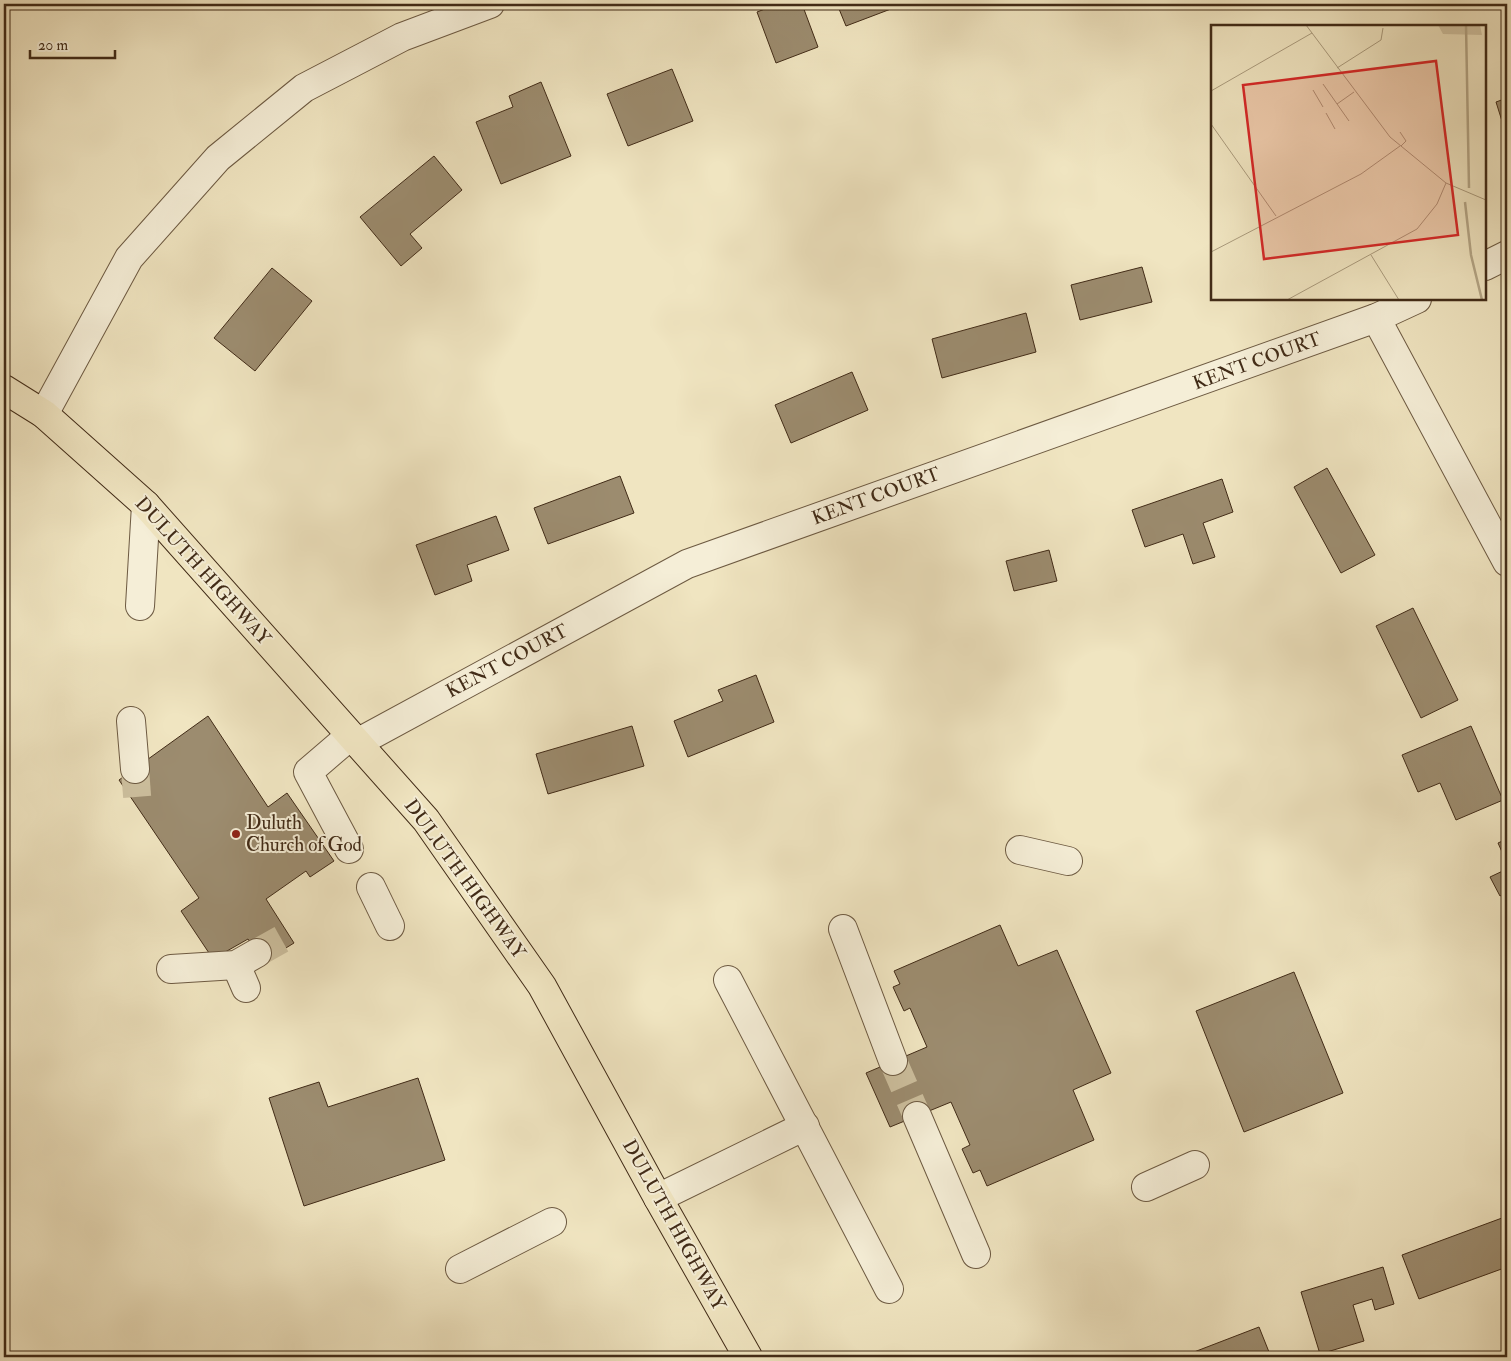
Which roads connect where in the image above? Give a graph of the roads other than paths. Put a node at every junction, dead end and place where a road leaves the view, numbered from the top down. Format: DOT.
graph roads {
  1 [pos="490,4"];
  2 [pos="1507,255"];
  3 [pos="1486,266"];
  4 [pos="1415,300"];
  5 [pos="1376,318"];
  6 [pos="4,389"];
  7 [pos="44,414"];
  8 [pos="146,505"];
  9 [pos="1507,562"];
  10 [pos="140,606"];
  11 [pos="131,721"];
  12 [pos="354,739"];
  13 [pos="135,769"];
  14 [pos="349,849"];
  15 [pos="1020,850"];
  16 [pos="1068,862"];
  17 [pos="371,887"];
  18 [pos="390,926"];
  19 [pos="843,929"];
  20 [pos="171,969"];
  21 [pos="246,969"];
  22 [pos="728,980"];
  23 [pos="893,1061"];
  24 [pos="917,1116"];
  25 [pos="805,1126"];
  26 [pos="1196,1164"];
  27 [pos="1146,1187"];
  28 [pos="658,1198"];
  29 [pos="552,1222"];
  30 [pos="976,1254"];
  31 [pos="460,1269"];
  32 [pos="889,1289"];
  33 [pos="748,1357"];
  1 -- 7 [label="street"];
  2 -- 3 [label="street"];
  4 -- 5 [label="street, KENT COURT"];
  5 -- 9 [label="street"];
  5 -- 12 [label="street, KENT COURT"];
  6 -- 7 [label="main road, DULUTH HIGHWAY"];
  7 -- 8 [label="main road, DULUTH HIGHWAY"];
  8 -- 10 [label="street"];
  8 -- 12 [label="main road, DULUTH HIGHWAY"];
  11 -- 13 [label="street"];
  12 -- 14 [label="street, KENT COURT"];
  12 -- 28 [label="main road, DULUTH HIGHWAY"];
  15 -- 16 [label="street"];
  17 -- 18 [label="street"];
  19 -- 23 [label="street"];
  20 -- 21 [label="street"];
  22 -- 25 [label="street"];
  24 -- 30 [label="street"];
  25 -- 28 [label="street"];
  25 -- 32 [label="street"];
  26 -- 27 [label="street"];
  28 -- 33 [label="main road, DULUTH HIGHWAY"];
  29 -- 31 [label="street"];
}
